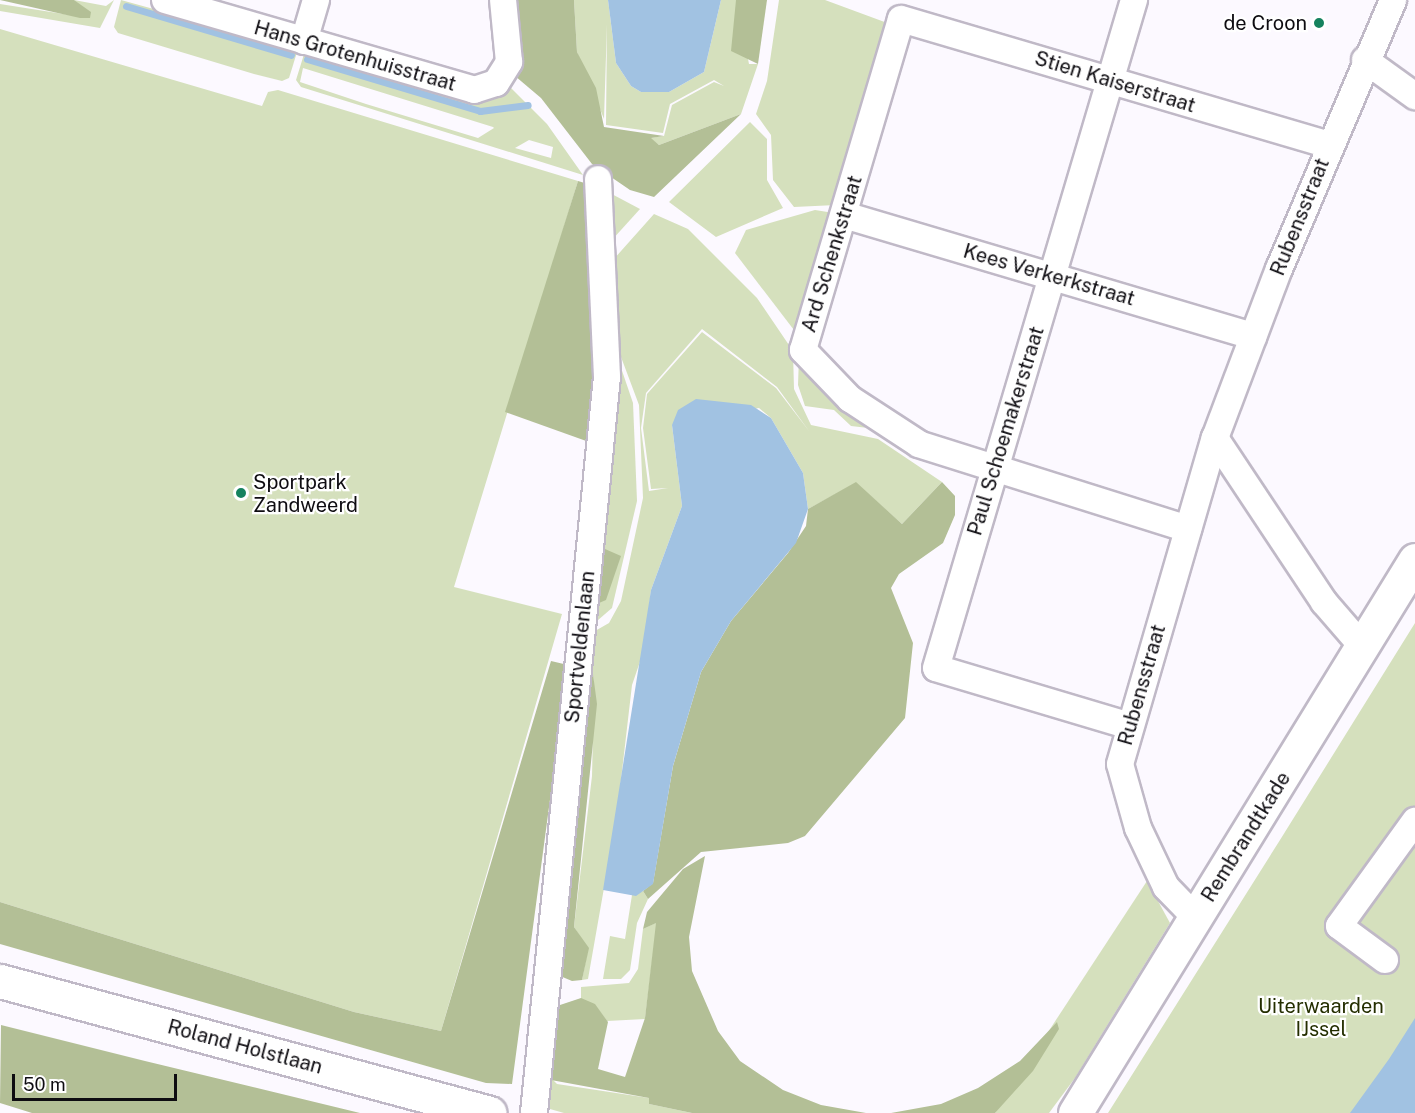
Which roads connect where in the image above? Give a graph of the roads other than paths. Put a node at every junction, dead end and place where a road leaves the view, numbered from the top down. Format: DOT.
graph roads {
  1 [pos="165,0"];
  2 [pos="316,0"];
  3 [pos="503,0"];
  4 [pos="1134,0"];
  5 [pos="1393,0"];
  6 [pos="901,19"];
  7 [pos="304,41"];
  8 [pos="1365,60"];
  9 [pos="1110,80"];
  10 [pos="1415,96"];
  11 [pos="1329,145"];
  12 [pos="598,179"];
  13 [pos="844,215"];
  14 [pos="1052,276"];
  15 [pos="1253,336"];
  16 [pos="1215,438"];
  17 [pos="994,472"];
  18 [pos="1188,529"];
  19 [pos="1415,560"];
  20 [pos="1363,647"];
  21 [pos="1130,726"];
  22 [pos="1415,821"];
  23 [pos="1196,918"];
  24 [pos="1385,960"];
  25 [pos="0,981"];
  26 [pos="484,1112"];
  27 [pos="534,1113"];
  28 [pos="1075,1113"];
  1 -- 7 [label="street, Hans Grotenhuisstraat"];
  2 -- 7 [label="street"];
  3 -- 7 [label="street, Hans Grotenhuisstraat"];
  4 -- 9 [label="street, Paul Schoemakerstraat"];
  5 -- 8 [label="street, Rubensstraat"];
  6 -- 9 [label="street, Stien Kaiserstraat"];
  6 -- 13 [label="street, Ard Schenkstraat"];
  8 -- 10 [label="street"];
  8 -- 11 [label="street, Rubensstraat"];
  9 -- 11 [label="street, Stien Kaiserstraat"];
  9 -- 14 [label="street, Paul Schoemakerstraat"];
  11 -- 15 [label="street, Rubensstraat"];
  12 -- 27 [label="street, Sportveldenlaan"];
  13 -- 14 [label="street, Kees Verkerkstraat"];
  13 -- 17 [label="street, Ard Schenkstraat"];
  14 -- 15 [label="street, Kees Verkerkstraat"];
  14 -- 17 [label="street, Paul Schoemakerstraat"];
  15 -- 16 [label="street, Rubensstraat"];
  16 -- 18 [label="street, Rubensstraat"];
  16 -- 20 [label="street"];
  17 -- 18 [label="street, Ard Schenkstraat"];
  17 -- 21 [label="street, Paul Schoemakerstraat"];
  18 -- 21 [label="street, Rubensstraat"];
  19 -- 20 [label="street, Rembrandtkade"];
  20 -- 23 [label="street, Rembrandtkade"];
  21 -- 23 [label="street, Rubensstraat"];
  22 -- 24 [label="street"];
  23 -- 28 [label="street, Rembrandtkade"];
  25 -- 26 [label="street, Roland Holstlaan"];
}
